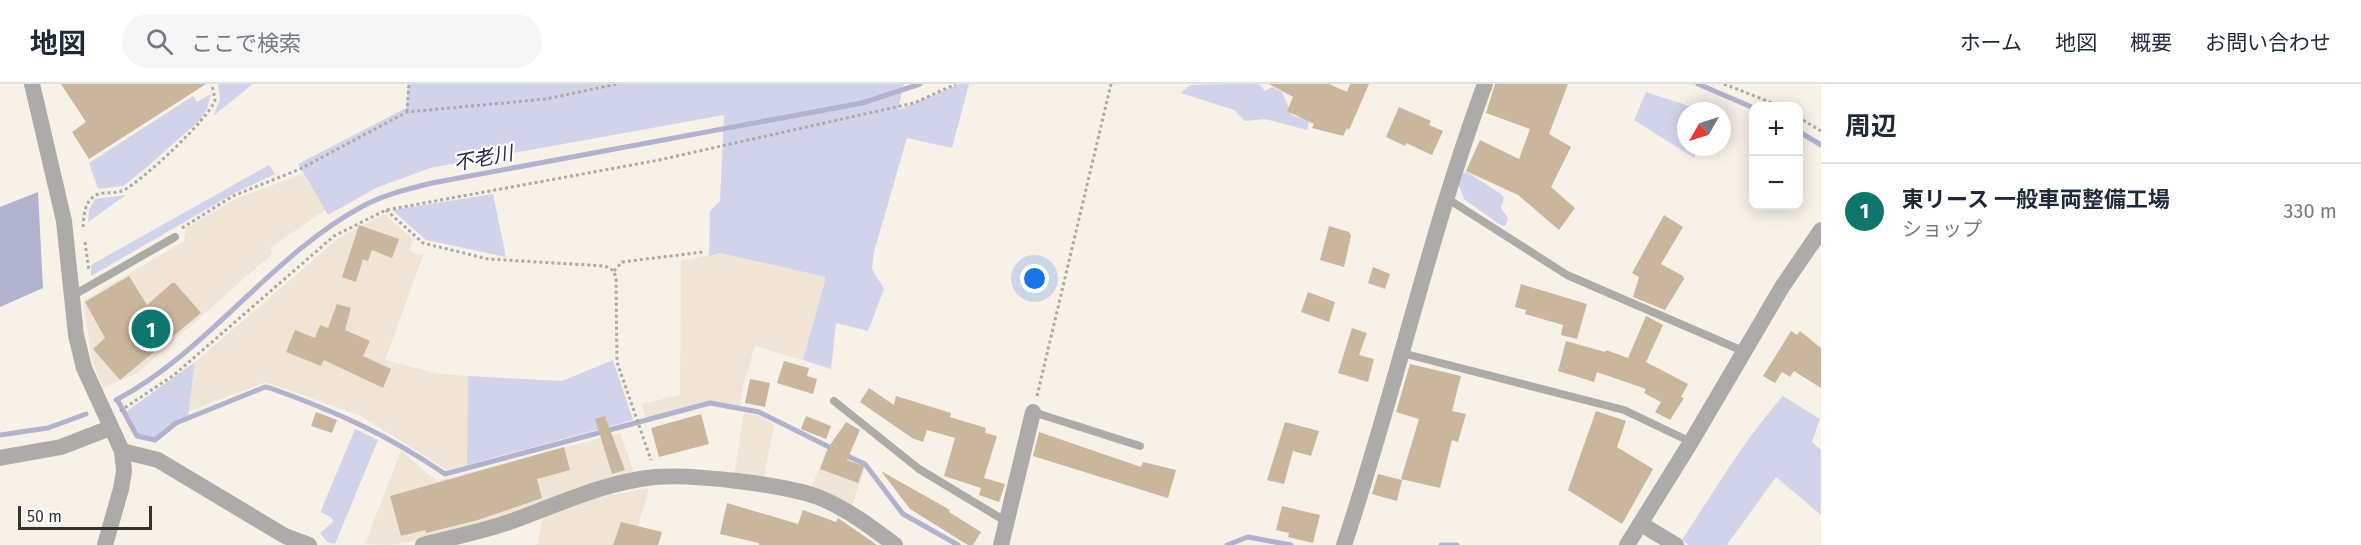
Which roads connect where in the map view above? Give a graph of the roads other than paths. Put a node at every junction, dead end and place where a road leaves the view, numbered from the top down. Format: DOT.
graph roads {
  1 [pos="32,84"];
  2 [pos="1485,84"];
  3 [pos="1448,199"];
  4 [pos="1821,230"];
  5 [pos="176,237"];
  6 [pos="72,296"];
  7 [pos="1743,351"];
  8 [pos="1402,354"];
  9 [pos="834,401"];
  10 [pos="1033,412"];
  11 [pos="110,428"];
  12 [pos="1691,442"];
  13 [pos="1140,446"];
  14 [pos="122,451"];
  15 [pos="0,458"];
  16 [pos="1007,522"];
  17 [pos="1641,524"];
  18 [pos="105,545"];
  19 [pos="309,545"];
  20 [pos="423,545"];
  21 [pos="895,545"];
  22 [pos="1001,545"];
  23 [pos="1344,545"];
  24 [pos="1627,545"];
  25 [pos="1676,545"];
  1 -- 6 [label="street"];
  2 -- 3 [label="street"];
  3 -- 7 [label="lane"];
  3 -- 8 [label="street"];
  4 -- 7 [label="street"];
  5 -- 6 [label="lane"];
  6 -- 11 [label="street"];
  7 -- 12 [label="street"];
  8 -- 12 [label="lane"];
  8 -- 23 [label="street"];
  9 -- 16 [label="lane"];
  10 -- 13 [label="lane"];
  10 -- 16 [label="street"];
  11 -- 14 [label="street"];
  11 -- 15 [label="street"];
  12 -- 17 [label="street"];
  14 -- 18 [label="street"];
  14 -- 19 [label="street"];
  16 -- 22 [label="street"];
  17 -- 24 [label="street"];
  17 -- 25 [label="street"];
  20 -- 21 [label="street"];
}
